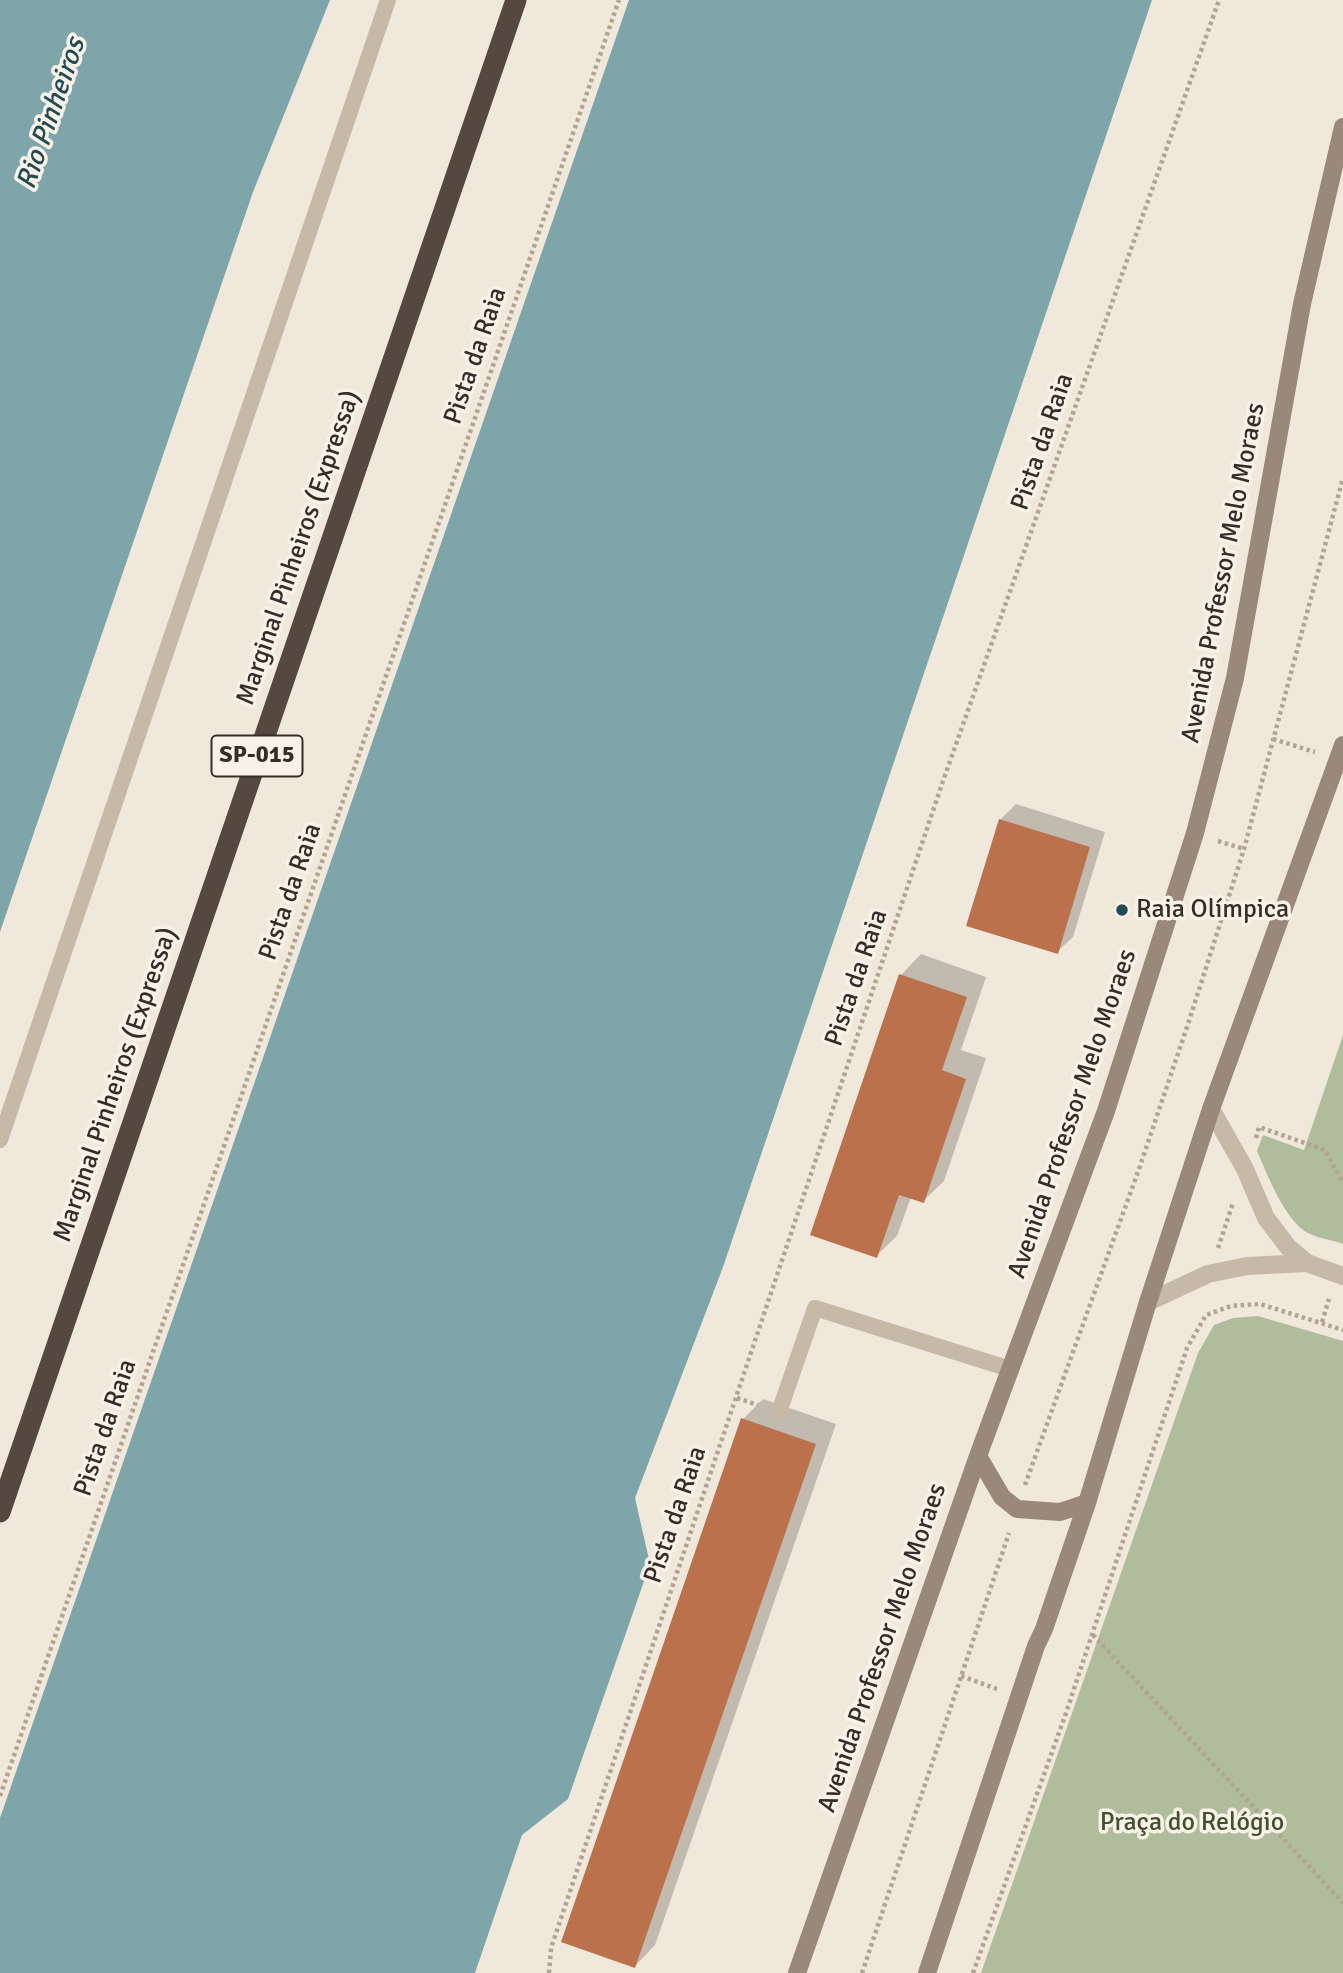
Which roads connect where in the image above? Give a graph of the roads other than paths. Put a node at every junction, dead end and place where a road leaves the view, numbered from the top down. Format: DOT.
graph roads {
  1 [pos="388,0"];
  2 [pos="516,0"];
  3 [pos="1343,127"];
  4 [pos="1341,752"];
  5 [pos="1212,1109"];
  6 [pos="0,1140"];
  7 [pos="1307,1263"];
  8 [pos="1343,1276"];
  9 [pos="1148,1302"];
  10 [pos="1010,1369"];
  11 [pos="779,1412"];
  12 [pos="978,1456"];
  13 [pos="1087,1503"];
  14 [pos="0,1512"];
  15 [pos="797,1973"];
  16 [pos="927,1973"];
  1 -- 6 [label="lane"];
  2 -- 14 [label="highway, Marginal Pinheiros (Expressa) / SP-015"];
  3 -- 10 [label="street, Avenida Professor Melo Moraes"];
  4 -- 5 [label="street"];
  5 -- 7 [label="street"];
  5 -- 9 [label="street"];
  7 -- 8 [label="street"];
  7 -- 9 [label="street"];
  9 -- 13 [label="street"];
  10 -- 11 [label="lane"];
  10 -- 12 [label="street, Avenida Professor Melo Moraes"];
  12 -- 13 [label="street"];
  12 -- 15 [label="street, Avenida Professor Melo Moraes"];
  13 -- 16 [label="street"];
}
